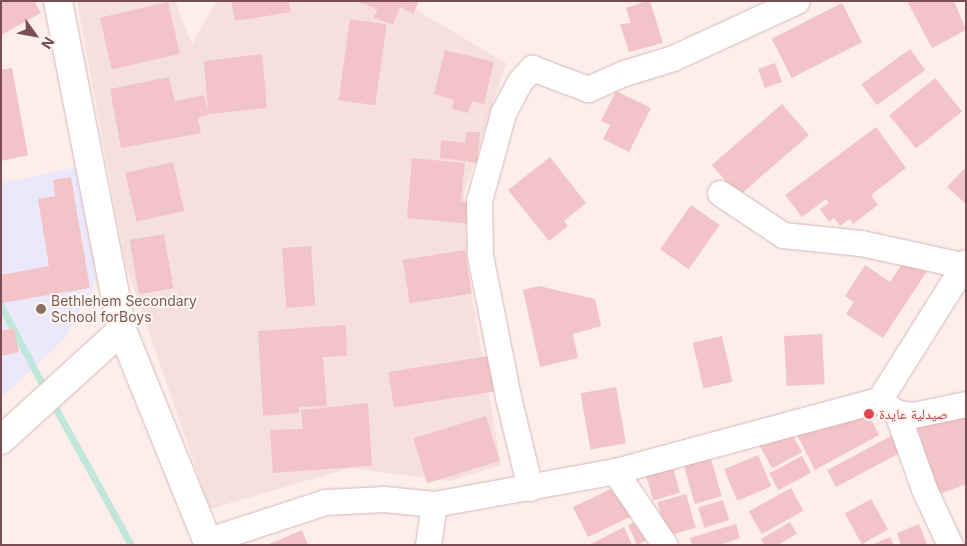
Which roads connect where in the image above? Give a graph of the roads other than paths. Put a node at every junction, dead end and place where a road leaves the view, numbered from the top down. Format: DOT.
graph roads {
  1 [pos="58,1"];
  2 [pos="797,1"];
  3 [pos="720,193"];
  4 [pos="964,263"];
  5 [pos="122,330"];
  6 [pos="966,404"];
  7 [pos="888,407"];
  8 [pos="1,440"];
  9 [pos="615,471"];
  10 [pos="530,488"];
  11 [pos="434,504"];
  12 [pos="966,538"];
  13 [pos="208,543"];
  14 [pos="428,545"];
  15 [pos="664,545"];
  16 [pos="950,545"];
  1 -- 5 [label="street"];
  2 -- 10 [label="street"];
  3 -- 4 [label="street"];
  4 -- 7 [label="street"];
  5 -- 8 [label="street"];
  5 -- 13 [label="street"];
  6 -- 7 [label="street"];
  7 -- 9 [label="street"];
  7 -- 16 [label="street"];
  9 -- 10 [label="street"];
  9 -- 15 [label="street"];
  10 -- 11 [label="street"];
  11 -- 13 [label="street"];
  11 -- 14 [label="street"];
  12 -- 16 [label="street"];
}
